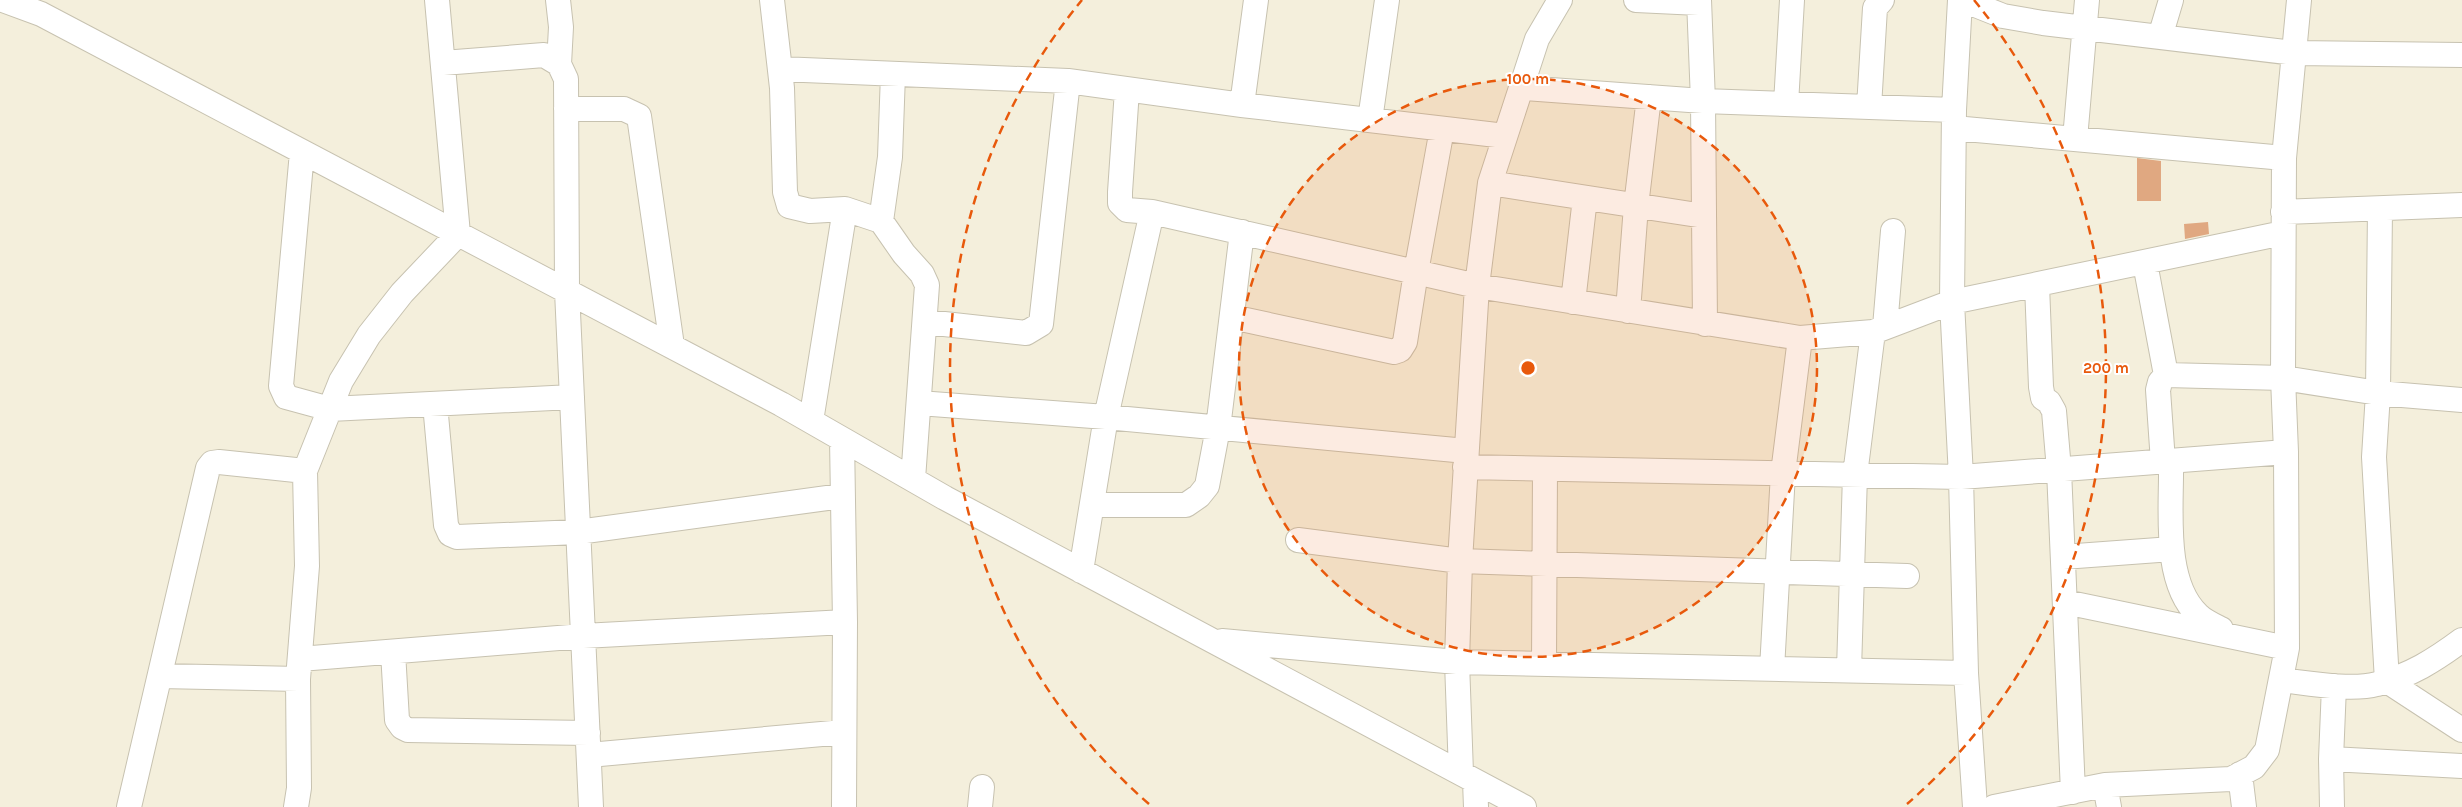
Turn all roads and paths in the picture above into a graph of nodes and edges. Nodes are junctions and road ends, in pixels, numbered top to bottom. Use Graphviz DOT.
graph roads {
  1 [pos="3,0"];
  2 [pos="437,0"];
  3 [pos="558,0"];
  4 [pos="772,0"];
  5 [pos="1256,0"];
  6 [pos="1387,0"];
  7 [pos="1636,0"];
  8 [pos="1792,0"];
  9 [pos="1882,0"];
  10 [pos="1961,0"];
  11 [pos="2088,0"];
  12 [pos="2171,0"];
  13 [pos="2300,0"];
  14 [pos="1553,1"];
  15 [pos="1699,2"];
  16 [pos="2084,28"];
  17 [pos="2160,37"];
  18 [pos="2294,53"];
  19 [pos="2462,55"];
  20 [pos="443,63"];
  21 [pos="559,64"];
  22 [pos="780,68"];
  23 [pos="893,74"];
  24 [pos="1068,82"];
  25 [pos="1523,88"];
  26 [pos="1127,90"];
  27 [pos="1649,97"];
  28 [pos="1703,101"];
  29 [pos="1786,104"];
  30 [pos="1242,105"];
  31 [pos="1869,107"];
  32 [pos="566,109"];
  33 [pos="1954,119"];
  34 [pos="1370,120"];
  35 [pos="1442,129"];
  36 [pos="1505,136"];
  37 [pos="2075,139"];
  38 [pos="302,152"];
  39 [pos="2284,158"];
  40 [pos="1490,183"];
  41 [pos="1585,198"];
  42 [pos="2462,205"];
  43 [pos="1636,206"];
  44 [pos="845,209"];
  45 [pos="2380,209"];
  46 [pos="1152,212"];
  47 [pos="1704,216"];
  48 [pos="881,221"];
  49 [pos="2283,223"];
  50 [pos="1893,231"];
  51 [pos="1242,232"];
  52 [pos="458,234"];
  53 [pos="2145,263"];
  54 [pos="1416,272"];
  55 [pos="2036,285"];
  56 [pos="1477,286"];
  57 [pos="567,291"];
  58 [pos="1573,302"];
  59 [pos="1952,302"];
  60 [pos="1628,311"];
  61 [pos="1232,316"];
  62 [pos="926,322"];
  63 [pos="1705,324"];
  64 [pos="1879,330"];
  65 [pos="1800,338"];
  66 [pos="672,346"];
  67 [pos="2166,375"];
  68 [pos="2283,378"];
  69 [pos="2378,393"];
  70 [pos="572,397"];
  71 [pos="2462,400"];
  72 [pos="919,403"];
  73 [pos="435,404"];
  74 [pos="330,409"];
  75 [pos="1106,417"];
  76 [pos="811,421"];
  77 [pos="1218,428"];
  78 [pos="842,438"];
  79 [pos="2286,452"];
  80 [pos="1466,459"];
  81 [pos="2167,462"];
  82 [pos="1545,469"];
  83 [pos="2059,470"];
  84 [pos="305,471"];
  85 [pos="1783,472"];
  86 [pos="1855,475"];
  87 [pos="1961,477"];
  88 [pos="913,480"];
  89 [pos="842,496"];
  90 [pos="1092,505"];
  91 [pos="578,532"];
  92 [pos="1298,540"];
  93 [pos="2172,549"];
  94 [pos="2063,557"];
  95 [pos="1460,561"];
  96 [pos="1546,564"];
  97 [pos="1081,571"];
  98 [pos="1777,572"];
  99 [pos="1852,574"];
  100 [pos="1907,576"];
  101 [pos="2065,602"];
  102 [pos="845,622"];
  103 [pos="2228,634"];
  104 [pos="583,636"];
  105 [pos="1210,640"];
  106 [pos="2462,640"];
  107 [pos="2287,648"];
  108 [pos="393,652"];
  109 [pos="1457,662"];
  110 [pos="1544,664"];
  111 [pos="299,669"];
  112 [pos="1772,669"];
  113 [pos="1850,670"];
  114 [pos="1966,673"];
  115 [pos="160,676"];
  116 [pos="2281,680"];
  117 [pos="2387,681"];
  118 [pos="2334,686"];
  119 [pos="2462,730"];
  120 [pos="844,732"];
  121 [pos="588,744"];
  122 [pos="2331,759"];
  123 [pos="2462,766"];
  124 [pos="2240,774"];
  125 [pos="1468,777"];
  126 [pos="2073,792"];
  127 [pos="2107,796"];
  128 [pos="129,807"];
  129 [pos="296,807"];
  130 [pos="591,807"];
  131 [pos="844,807"];
  132 [pos="1476,807"];
  133 [pos="1524,807"];
  134 [pos="1975,807"];
  135 [pos="1994,807"];
  136 [pos="2244,807"];
  137 [pos="2332,807"];
  1 -- 38 [label="street"];
  2 -- 20 [label="street"];
  3 -- 21 [label="street"];
  4 -- 22 [label="street"];
  5 -- 30 [label="street"];
  6 -- 34 [label="street"];
  7 -- 15 [label="street"];
  8 -- 29 [label="street"];
  9 -- 31 [label="street"];
  10 -- 16 [label="street"];
  10 -- 33 [label="street"];
  11 -- 16 [label="street"];
  12 -- 17 [label="street"];
  13 -- 18 [label="street"];
  14 -- 25 [label="street"];
  15 -- 28 [label="street"];
  16 -- 17 [label="street"];
  16 -- 37 [label="street"];
  17 -- 18 [label="street"];
  18 -- 19 [label="street"];
  18 -- 39 [label="street"];
  20 -- 21 [label="street"];
  20 -- 52 [label="street"];
  21 -- 32 [label="street"];
  22 -- 23 [label="street"];
  22 -- 44 [label="street"];
  23 -- 24 [label="street"];
  23 -- 48 [label="street"];
  24 -- 26 [label="street"];
  24 -- 62 [label="street"];
  25 -- 27 [label="street"];
  25 -- 36 [label="street"];
  26 -- 30 [label="street"];
  26 -- 46 [label="street"];
  27 -- 28 [label="street"];
  27 -- 43 [label="street"];
  28 -- 29 [label="street"];
  28 -- 47 [label="street"];
  29 -- 31 [label="street"];
  30 -- 34 [label="street"];
  31 -- 33 [label="street"];
  32 -- 57 [label="street"];
  32 -- 66 [label="street"];
  33 -- 37 [label="street"];
  33 -- 59 [label="street"];
  34 -- 35 [label="street"];
  35 -- 36 [label="street"];
  35 -- 54 [label="street"];
  36 -- 40 [label="street"];
  37 -- 39 [label="street"];
  38 -- 52 [label="street"];
  38 -- 74 [label="street"];
  39 -- 49 [label="street"];
  40 -- 41 [label="street"];
  40 -- 56 [label="street"];
  41 -- 43 [label="street"];
  41 -- 58 [label="street"];
  42 -- 45 [label="street"];
  43 -- 47 [label="street"];
  43 -- 60 [label="street"];
  44 -- 48 [label="street"];
  44 -- 76 [label="street"];
  45 -- 49 [label="street"];
  45 -- 69 [label="street"];
  46 -- 51 [label="street"];
  46 -- 75 [label="street"];
  47 -- 63 [label="street"];
  48 -- 62 [label="street"];
  49 -- 53 [label="street"];
  49 -- 68 [label="street"];
  50 -- 64 [label="street"];
  51 -- 54 [label="street"];
  51 -- 61 [label="street"];
  52 -- 57 [label="street"];
  52 -- 74 [label="street"];
  53 -- 55 [label="street"];
  53 -- 67 [label="street"];
  54 -- 56 [label="street"];
  54 -- 61 [label="street"];
  55 -- 59 [label="street"];
  55 -- 83 [label="street"];
  56 -- 58 [label="street"];
  56 -- 80 [label="street"];
  57 -- 66 [label="street"];
  57 -- 70 [label="street"];
  58 -- 60 [label="street"];
  59 -- 64 [label="street"];
  59 -- 87 [label="street"];
  60 -- 63 [label="street"];
  61 -- 77 [label="street"];
  62 -- 72 [label="street"];
  63 -- 65 [label="street"];
  64 -- 65 [label="street"];
  64 -- 86 [label="street"];
  65 -- 85 [label="street"];
  66 -- 76 [label="street"];
  67 -- 68 [label="street"];
  67 -- 81 [label="street"];
  68 -- 69 [label="street"];
  68 -- 79 [label="street"];
  69 -- 71 [label="street"];
  69 -- 117 [label="street"];
  70 -- 73 [label="street"];
  70 -- 91 [label="street"];
  72 -- 75 [label="street"];
  72 -- 88 [label="street"];
  73 -- 74 [label="street"];
  73 -- 91 [label="street"];
  74 -- 84 [label="street"];
  75 -- 77 [label="street"];
  75 -- 90 [label="street"];
  76 -- 78 [label="street"];
  77 -- 80 [label="street"];
  77 -- 90 [label="street"];
  78 -- 88 [label="street"];
  78 -- 89 [label="street"];
  79 -- 81 [label="street"];
  79 -- 107 [label="street"];
  80 -- 82 [label="street"];
  80 -- 95 [label="street"];
  81 -- 83 [label="street"];
  81 -- 93 [label="street"];
  82 -- 85 [label="street"];
  82 -- 96 [label="street"];
  83 -- 87 [label="street"];
  83 -- 94 [label="street"];
  84 -- 111 [label="street"];
  84 -- 115 [label="street"];
  85 -- 86 [label="street"];
  85 -- 98 [label="street"];
  86 -- 87 [label="street"];
  86 -- 99 [label="street"];
  87 -- 114 [label="street"];
  88 -- 97 [label="street"];
  89 -- 91 [label="street"];
  89 -- 102 [label="street"];
  90 -- 97 [label="street"];
  91 -- 104 [label="street"];
  92 -- 95 [label="street"];
  93 -- 94 [label="street"];
  93 -- 103 [label="street"];
  94 -- 101 [label="street"];
  95 -- 96 [label="street"];
  95 -- 109 [label="street"];
  96 -- 98 [label="street"];
  96 -- 110 [label="street"];
  97 -- 105 [label="street"];
  98 -- 99 [label="street"];
  98 -- 112 [label="street"];
  99 -- 100 [label="street"];
  99 -- 113 [label="street"];
  101 -- 103 [label="street"];
  101 -- 126 [label="street"];
  102 -- 104 [label="street"];
  102 -- 120 [label="street"];
  103 -- 107 [label="street"];
  104 -- 108 [label="street"];
  104 -- 121 [label="street"];
  105 -- 109 [label="street"];
  105 -- 125 [label="street"];
  106 -- 117 [label="street"];
  107 -- 116 [label="street"];
  108 -- 111 [label="street"];
  108 -- 121 [label="street"];
  109 -- 110 [label="street"];
  109 -- 125 [label="street"];
  110 -- 112 [label="street"];
  111 -- 115 [label="street"];
  111 -- 129 [label="street"];
  112 -- 113 [label="street"];
  113 -- 114 [label="street"];
  114 -- 134 [label="street"];
  115 -- 128 [label="street"];
  116 -- 118 [label="street"];
  116 -- 124 [label="street"];
  117 -- 118 [label="street"];
  117 -- 119 [label="street"];
  118 -- 122 [label="street"];
  120 -- 121 [label="street"];
  120 -- 131 [label="street"];
  121 -- 130 [label="street"];
  122 -- 123 [label="street"];
  122 -- 137 [label="street"];
  124 -- 127 [label="street"];
  124 -- 136 [label="street"];
  125 -- 132 [label="street"];
  125 -- 133 [label="street"];
  126 -- 127 [label="street"];
  126 -- 135 [label="street"];
}
